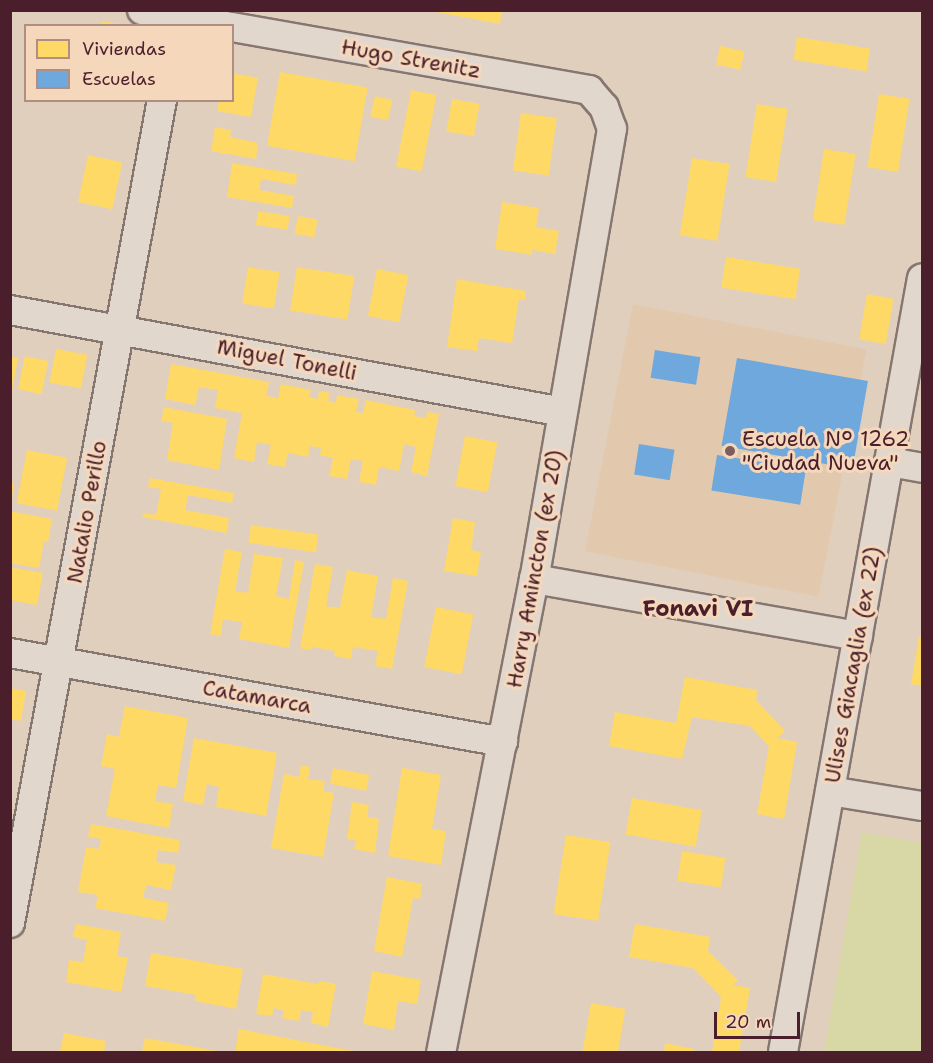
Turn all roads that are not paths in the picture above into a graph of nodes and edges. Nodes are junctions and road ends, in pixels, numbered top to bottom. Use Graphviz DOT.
graph roads {
  1 [pos="142,10"];
  2 [pos="177,18"];
  3 [pos="214,24"];
  4 [pos="234,27"];
  5 [pos="589,90"];
  6 [pos="162,102"];
  7 [pos="922,278"];
  8 [pos="10,309"];
  9 [pos="120,328"];
  10 [pos="563,412"];
  11 [pos="890,462"];
  12 [pos="922,468"];
  13 [pos="534,579"];
  14 [pos="858,636"];
  15 [pos="10,653"];
  16 [pos="59,661"];
  17 [pos="503,742"];
  18 [pos="830,791"];
  19 [pos="922,806"];
  20 [pos="10,923"];
  21 [pos="441,1053"];
  22 [pos="783,1053"];
  1 -- 2 [label="street"];
  2 -- 3 [label="street"];
  4 -- 5 [label="street, Hugo Strenitz"];
  5 -- 10 [label="street, Harry Amincton (ex 20)"];
  6 -- 9 [label="street, Natalio Perillo"];
  7 -- 11 [label="street, Ulises Giacaglia (ex 22)"];
  8 -- 9 [label="street, Miguel Tonelli"];
  9 -- 10 [label="street, Miguel Tonelli"];
  9 -- 16 [label="street, Natalio Perillo"];
  10 -- 13 [label="street, Harry Amincton (ex 20)"];
  11 -- 12 [label="street"];
  11 -- 14 [label="street, Ulises Giacaglia (ex 22)"];
  13 -- 14 [label="street"];
  13 -- 17 [label="street, Harry Amincton (ex 20)"];
  14 -- 18 [label="street, Ulises Giacaglia (ex 22)"];
  15 -- 16 [label="street, Catamarca"];
  16 -- 17 [label="street, Catamarca"];
  16 -- 20 [label="street, Natalio Perillo"];
  17 -- 21 [label="street, Harry Amincton (ex 20)"];
  18 -- 19 [label="street"];
  18 -- 22 [label="street, Ulises Giacaglia (ex 22)"];
}
